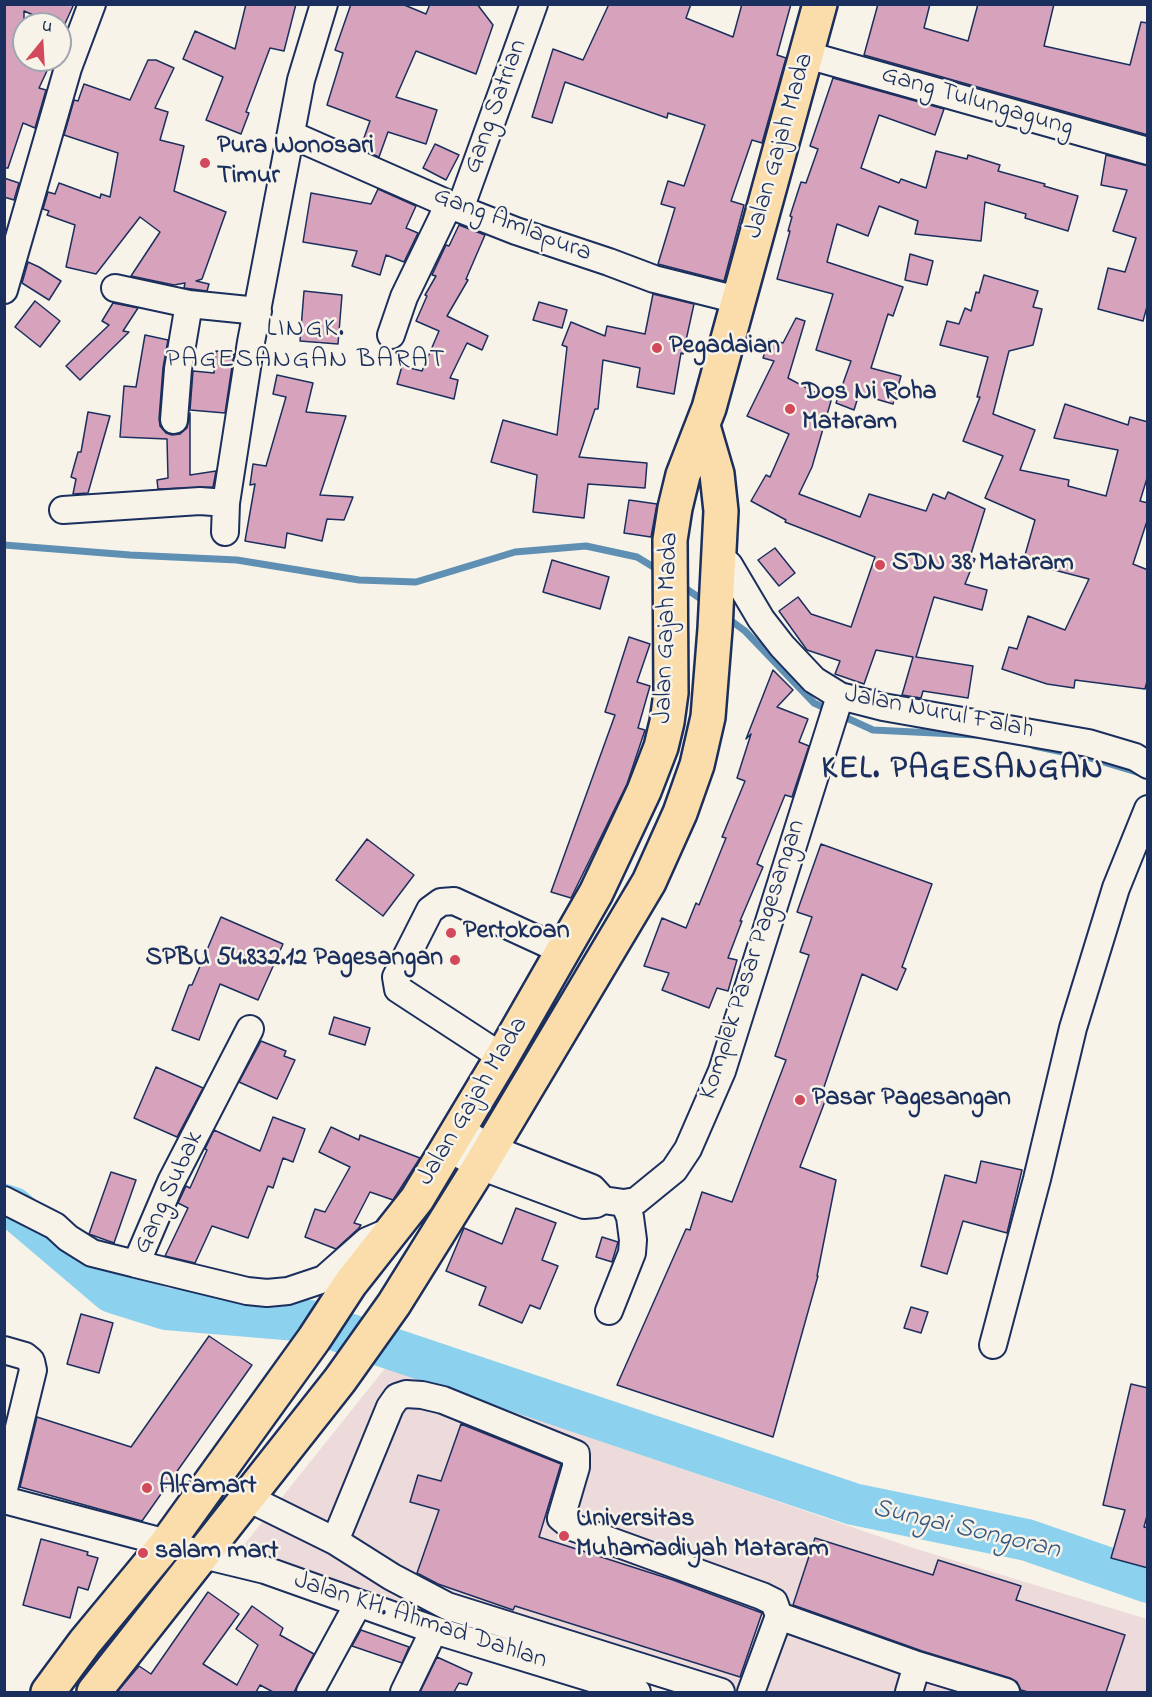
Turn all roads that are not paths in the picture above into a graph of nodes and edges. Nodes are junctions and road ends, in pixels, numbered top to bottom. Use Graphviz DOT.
graph roads {
  1 [pos="92,4"];
  2 [pos="324,4"];
  3 [pos="534,4"];
  4 [pos="820,4"];
  5 [pos="807,55"];
  6 [pos="292,135"];
  7 [pos="1148,151"];
  8 [pos="454,207"];
  9 [pos="115,288"];
  10 [pos="4,290"];
  11 [pos="738,300"];
  12 [pos="189,304"];
  13 [pos="258,311"];
  14 [pos="391,335"];
  15 [pos="174,420"];
  16 [pos="703,426"];
  17 [pos="226,503"];
  18 [pos="63,510"];
  19 [pos="225,532"];
  20 [pos="720,557"];
  21 [pos="836,707"];
  22 [pos="1148,765"];
  23 [pos="1148,809"];
  24 [pos="596,893"];
  25 [pos="628,919"];
  26 [pos="563,951"];
  27 [pos="250,1029"];
  28 [pos="502,1057"];
  29 [pos="453,1138"];
  30 [pos="485,1157"];
  31 [pos="4,1200"];
  32 [pos="614,1201"];
  33 [pos="397,1225"];
  34 [pos="136,1264"];
  35 [pos="609,1311"];
  36 [pos="993,1345"];
  37 [pos="4,1350"];
  38 [pos="4,1489"];
  39 [pos="248,1498"];
  40 [pos="4,1500"];
  41 [pos="335,1541"];
  42 [pos="167,1543"];
  43 [pos="203,1555"];
  44 [pos="358,1604"];
  45 [pos="779,1616"];
  46 [pos="434,1630"];
  47 [pos="917,1665"];
  48 [pos="942,1683"];
  49 [pos="48,1692"];
  50 [pos="94,1692"];
  51 [pos="310,1692"];
  52 [pos="404,1692"];
  53 [pos="637,1692"];
  54 [pos="721,1692"];
  55 [pos="751,1692"];
  56 [pos="909,1692"];
  57 [pos="1006,1692"];
  1 -- 10 [label="street"];
  2 -- 6 [label="street"];
  3 -- 8 [label="street, Gang Satrian"];
  4 -- 5 [label="main road, Jalan Gajah Mada"];
  5 -- 7 [label="street, Gang Tulungagung"];
  5 -- 11 [label="main road, Jalan Gajah Mada"];
  6 -- 8 [label="street, Gang Amlapura"];
  6 -- 13 [label="street"];
  8 -- 11 [label="street, Gang Amlapura"];
  8 -- 14 [label="street, Gang Satrian"];
  9 -- 12 [label="street"];
  11 -- 16 [label="main road, Jalan Gajah Mada"];
  12 -- 13 [label="street"];
  12 -- 15 [label="street"];
  13 -- 17 [label="street"];
  16 -- 20 [label="main road, Jalan Gajah Mada"];
  16 -- 24 [label="main road, Jalan Gajah Mada"];
  17 -- 18 [label="street"];
  17 -- 19 [label="street"];
  20 -- 21 [label="street, Jalan Nurul Falah"];
  20 -- 25 [label="main road, Jalan Gajah Mada"];
  21 -- 22 [label="street, Jalan Nurul Falah"];
  21 -- 32 [label="street, Komplek Pasar Pagesangan"];
  23 -- 36 [label="street"];
  24 -- 25 [label="main road"];
  24 -- 26 [label="main road, Jalan Gajah Mada"];
  25 -- 30 [label="main road, Jalan Gajah Mada"];
  26 -- 28 [label="main road, Jalan Gajah Mada"];
  26 -- 28 [label="street"];
  27 -- 34 [label="street, Gang Subak"];
  28 -- 29 [label="main road, Jalan Gajah Mada"];
  29 -- 30 [label="street"];
  29 -- 33 [label="main road, Jalan Gajah Mada"];
  30 -- 32 [label="street"];
  30 -- 39 [label="main road, Jalan Gajah Mada"];
  31 -- 34 [label="street"];
  32 -- 35 [label="street"];
  33 -- 34 [label="street, Gang Subak"];
  33 -- 42 [label="main road, Jalan Gajah Mada"];
  37 -- 38 [label="street"];
  39 -- 41 [label="street"];
  39 -- 43 [label="main road, Jalan Gajah Mada"];
  40 -- 42 [label="street, Jalan KH. Ahmad Dahlan"];
  41 -- 45 [label="street"];
  41 -- 54 [label="street"];
  42 -- 43 [label="street, Jalan KH. Ahmad Dahlan"];
  42 -- 49 [label="main road, Jalan Gajah Mada"];
  43 -- 44 [label="street, Jalan KH. Ahmad Dahlan"];
  43 -- 50 [label="main road, Jalan Gajah Mada"];
  44 -- 46 [label="street, Jalan KH. Ahmad Dahlan"];
  44 -- 51 [label="street"];
  45 -- 47 [label="street"];
  45 -- 55 [label="street"];
  46 -- 52 [label="street"];
  46 -- 53 [label="street, Jalan KH. Ahmad Dahlan"];
  47 -- 48 [label="street"];
  47 -- 56 [label="street"];
  48 -- 57 [label="street"];
}
